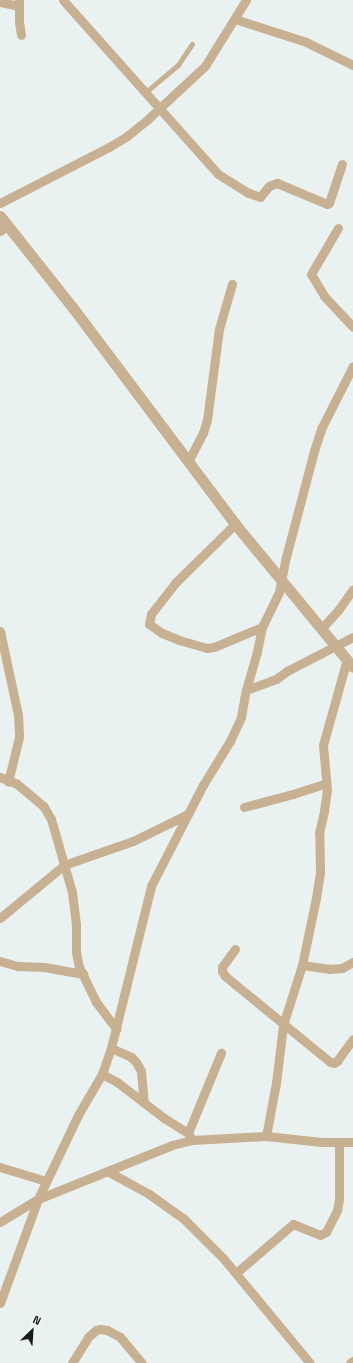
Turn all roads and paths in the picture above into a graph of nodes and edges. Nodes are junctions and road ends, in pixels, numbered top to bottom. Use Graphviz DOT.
graph roads {
  1 [pos="63,0"];
  2 [pos="246,0"];
  3 [pos="0,2"];
  4 [pos="19,3"];
  5 [pos="236,19"];
  6 [pos="21,35"];
  7 [pos="192,44"];
  8 [pos="353,65"];
  9 [pos="146,92"];
  10 [pos="160,107"];
  11 [pos="342,164"];
  12 [pos="0,203"];
  13 [pos="0,216"];
  14 [pos="4,228"];
  15 [pos="338,228"];
  16 [pos="232,284"];
  17 [pos="353,327"];
  18 [pos="353,366"];
  19 [pos="188,462"];
  20 [pos="235,524"];
  21 [pos="281,581"];
  22 [pos="353,589"];
  23 [pos="262,627"];
  24 [pos="322,628"];
  25 [pos="0,631"];
  26 [pos="353,637"];
  27 [pos="336,645"];
  28 [pos="350,663"];
  29 [pos="246,690"];
  30 [pos="4,779"];
  31 [pos="326,783"];
  32 [pos="244,807"];
  33 [pos="188,814"];
  34 [pos="64,865"];
  35 [pos="0,918"];
  36 [pos="235,949"];
  37 [pos="0,961"];
  38 [pos="353,962"];
  39 [pos="302,965"];
  40 [pos="82,974"];
  41 [pos="284,1025"];
  42 [pos="116,1029"];
  43 [pos="353,1039"];
  44 [pos="111,1048"];
  45 [pos="221,1053"];
  46 [pos="102,1074"];
  47 [pos="144,1103"];
  48 [pos="190,1136"];
  49 [pos="266,1136"];
  50 [pos="339,1142"];
  51 [pos="353,1142"];
  52 [pos="0,1167"];
  53 [pos="109,1172"];
  54 [pos="46,1181"];
  55 [pos="38,1199"];
  56 [pos="0,1222"];
  57 [pos="236,1273"];
  58 [pos="0,1303"];
  59 [pos="353,1361"];
  60 [pos="72,1363"];
  61 [pos="142,1363"];
  62 [pos="310,1363"];
  63 [pos="350,1363"];
  1 -- 9 [label="street"];
  2 -- 5 [label="street"];
  3 -- 4 [label="street"];
  4 -- 6 [label="street"];
  5 -- 8 [label="street"];
  5 -- 10 [label="street"];
  7 -- 9 [label="lane"];
  9 -- 10 [label="street"];
  10 -- 11 [label="street"];
  10 -- 12 [label="street"];
  13 -- 14 [label="street"];
  14 -- 19 [label="street"];
  15 -- 17 [label="street"];
  16 -- 19 [label="street"];
  18 -- 21 [label="street"];
  19 -- 20 [label="street"];
  20 -- 21 [label="street"];
  20 -- 23 [label="street"];
  21 -- 23 [label="street"];
  21 -- 24 [label="street"];
  22 -- 24 [label="street"];
  23 -- 29 [label="street"];
  24 -- 27 [label="street"];
  25 -- 30 [label="street"];
  26 -- 27 [label="street"];
  27 -- 28 [label="street"];
  27 -- 29 [label="street"];
  28 -- 31 [label="street"];
  29 -- 33 [label="street"];
  30 -- 34 [label="street"];
  31 -- 32 [label="street"];
  31 -- 39 [label="street"];
  33 -- 34 [label="street"];
  33 -- 42 [label="street"];
  34 -- 35 [label="street"];
  34 -- 40 [label="street"];
  36 -- 41 [label="street"];
  37 -- 40 [label="street"];
  38 -- 39 [label="street"];
  39 -- 41 [label="street"];
  40 -- 42 [label="street"];
  41 -- 43 [label="street"];
  41 -- 49 [label="street"];
  42 -- 44 [label="street"];
  44 -- 46 [label="street"];
  44 -- 47 [label="street"];
  45 -- 48 [label="street"];
  46 -- 47 [label="street"];
  46 -- 54 [label="street"];
  47 -- 48 [label="street"];
  48 -- 49 [label="street"];
  48 -- 53 [label="street"];
  49 -- 50 [label="street"];
  50 -- 51 [label="street"];
  50 -- 57 [label="street"];
  52 -- 54 [label="street"];
  53 -- 55 [label="street"];
  53 -- 57 [label="street"];
  54 -- 55 [label="street"];
  55 -- 56 [label="street"];
  55 -- 58 [label="street"];
  57 -- 62 [label="street"];
  59 -- 63 [label="street"];
  60 -- 61 [label="street"];
}
